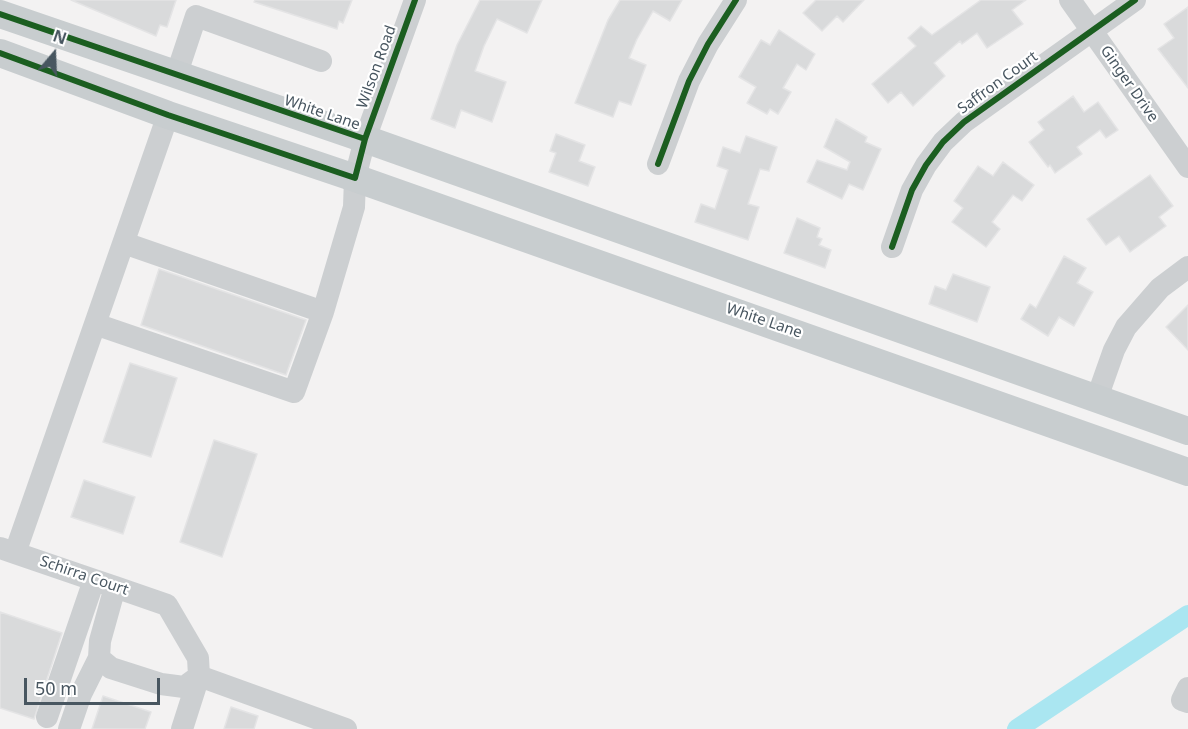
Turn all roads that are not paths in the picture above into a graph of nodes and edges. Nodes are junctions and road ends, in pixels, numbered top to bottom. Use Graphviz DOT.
graph roads {
  1 [pos="415,0"];
  2 [pos="736,0"];
  3 [pos="1070,0"];
  4 [pos="1135,0"];
  5 [pos="0,14"];
  6 [pos="1092,31"];
  7 [pos="0,53"];
  8 [pos="321,61"];
  9 [pos="176,76"];
  10 [pos="168,115"];
  11 [pos="365,140"];
  12 [pos="658,164"];
  13 [pos="1188,167"];
  14 [pos="355,178"];
  15 [pos="124,243"];
  16 [pos="892,247"];
  17 [pos="1188,267"];
  18 [pos="324,312"];
  19 [pos="95,324"];
  20 [pos="931,380"];
  21 [pos="1097,398"];
  22 [pos="1188,430"];
  23 [pos="1188,472"];
  24 [pos="8,550"];
  25 [pos="105,584"];
  26 [pos="99,658"];
  27 [pos="199,676"];
  28 [pos="1188,688"];
  29 [pos="1188,702"];
  30 [pos="47,717"];
  31 [pos="69,729"];
  32 [pos="182,729"];
  33 [pos="346,729"];
  1 -- 11 [label="street, Wilson Road"];
  2 -- 12 [label="street"];
  3 -- 6 [label="street, Ginger Drive"];
  4 -- 6 [label="street, Saffron Court"];
  5 -- 9 [label="main road, White Lane"];
  6 -- 13 [label="street, Ginger Drive"];
  6 -- 16 [label="street, Saffron Court"];
  7 -- 10 [label="main road, White Lane"];
  8 -- 9 [label="street"];
  9 -- 11 [label="main road, White Lane"];
  10 -- 14 [label="main road, White Lane"];
  10 -- 15 [label="street"];
  11 -- 14 [label="street, Wilson Road"];
  11 -- 21 [label="main road, White Lane"];
  14 -- 18 [label="street, Wilson Road"];
  14 -- 20 [label="main road, White Lane"];
  15 -- 18 [label="street"];
  15 -- 19 [label="street"];
  17 -- 21 [label="street"];
  18 -- 19 [label="street, Wilson Road"];
  19 -- 24 [label="street"];
  20 -- 21 [label="main road"];
  20 -- 23 [label="main road, White Lane"];
  21 -- 22 [label="main road, White Lane"];
  24 -- 25 [label="street, Schirra Court"];
  25 -- 26 [label="street"];
  25 -- 27 [label="street, Schirra Court"];
  25 -- 30 [label="street"];
  26 -- 27 [label="street"];
  26 -- 31 [label="street"];
  27 -- 32 [label="street"];
  27 -- 33 [label="street"];
  28 -- 29 [label="street"];
}
